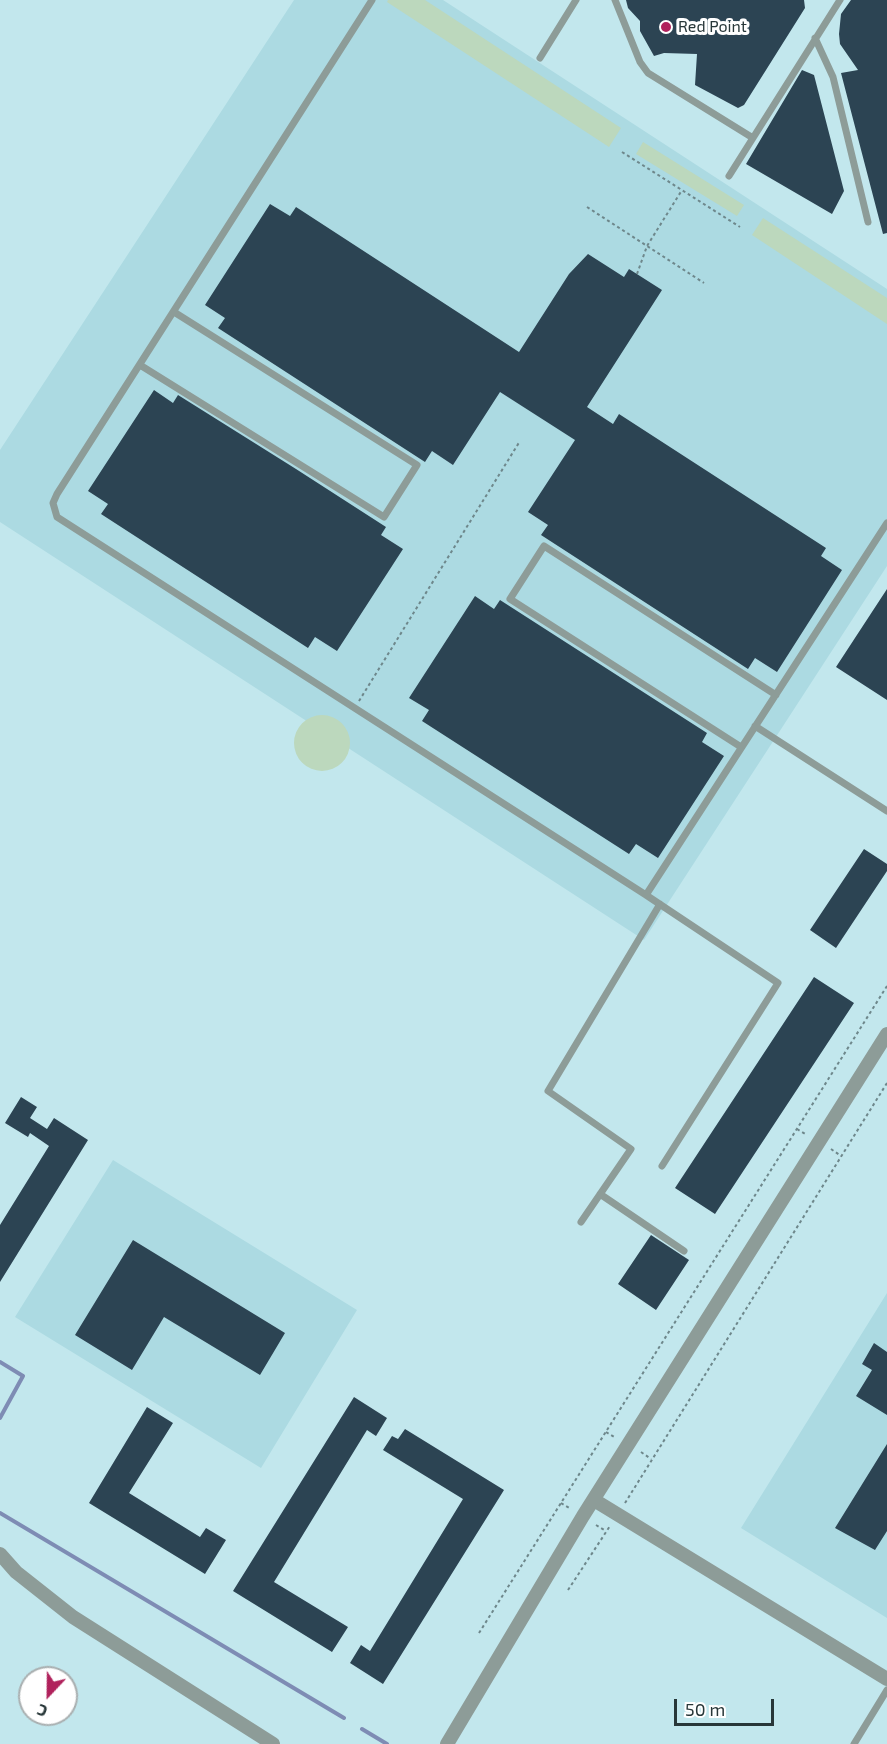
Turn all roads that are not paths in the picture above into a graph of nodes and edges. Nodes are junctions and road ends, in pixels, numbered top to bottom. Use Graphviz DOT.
graph roads {
  1 [pos="372,0"];
  2 [pos="576,0"];
  3 [pos="615,0"];
  4 [pos="840,0"];
  5 [pos="815,38"];
  6 [pos="540,58"];
  7 [pos="753,138"];
  8 [pos="729,176"];
  9 [pos="868,222"];
  10 [pos="174,312"];
  11 [pos="140,364"];
  12 [pos="887,523"];
  13 [pos="776,695"];
  14 [pos="755,726"];
  15 [pos="741,747"];
  16 [pos="887,811"];
  17 [pos="646,895"];
  18 [pos="660,904"];
  19 [pos="887,1034"];
  20 [pos="662,1166"];
  21 [pos="600,1194"];
  22 [pos="581,1222"];
  23 [pos="684,1251"];
  24 [pos="594,1500"];
  25 [pos="0,1554"];
  26 [pos="887,1678"];
  27 [pos="887,1690"];
  28 [pos="273,1744"];
  29 [pos="447,1744"];
  30 [pos="854,1744"];
  1 -- 10 [label="lane"];
  2 -- 6 [label="lane"];
  3 -- 7 [label="lane"];
  4 -- 5 [label="lane"];
  5 -- 7 [label="lane"];
  5 -- 9 [label="lane"];
  7 -- 8 [label="lane"];
  10 -- 11 [label="lane"];
  10 -- 11 [label="lane"];
  11 -- 17 [label="lane"];
  12 -- 13 [label="lane"];
  13 -- 14 [label="lane"];
  13 -- 15 [label="lane"];
  14 -- 15 [label="lane"];
  14 -- 16 [label="lane"];
  15 -- 17 [label="lane"];
  17 -- 18 [label="lane"];
  18 -- 20 [label="lane"];
  18 -- 21 [label="lane"];
  19 -- 24 [label="street"];
  21 -- 22 [label="lane"];
  21 -- 23 [label="lane"];
  24 -- 26 [label="street"];
  24 -- 29 [label="street"];
  25 -- 28 [label="street"];
  27 -- 30 [label="lane"];
}
